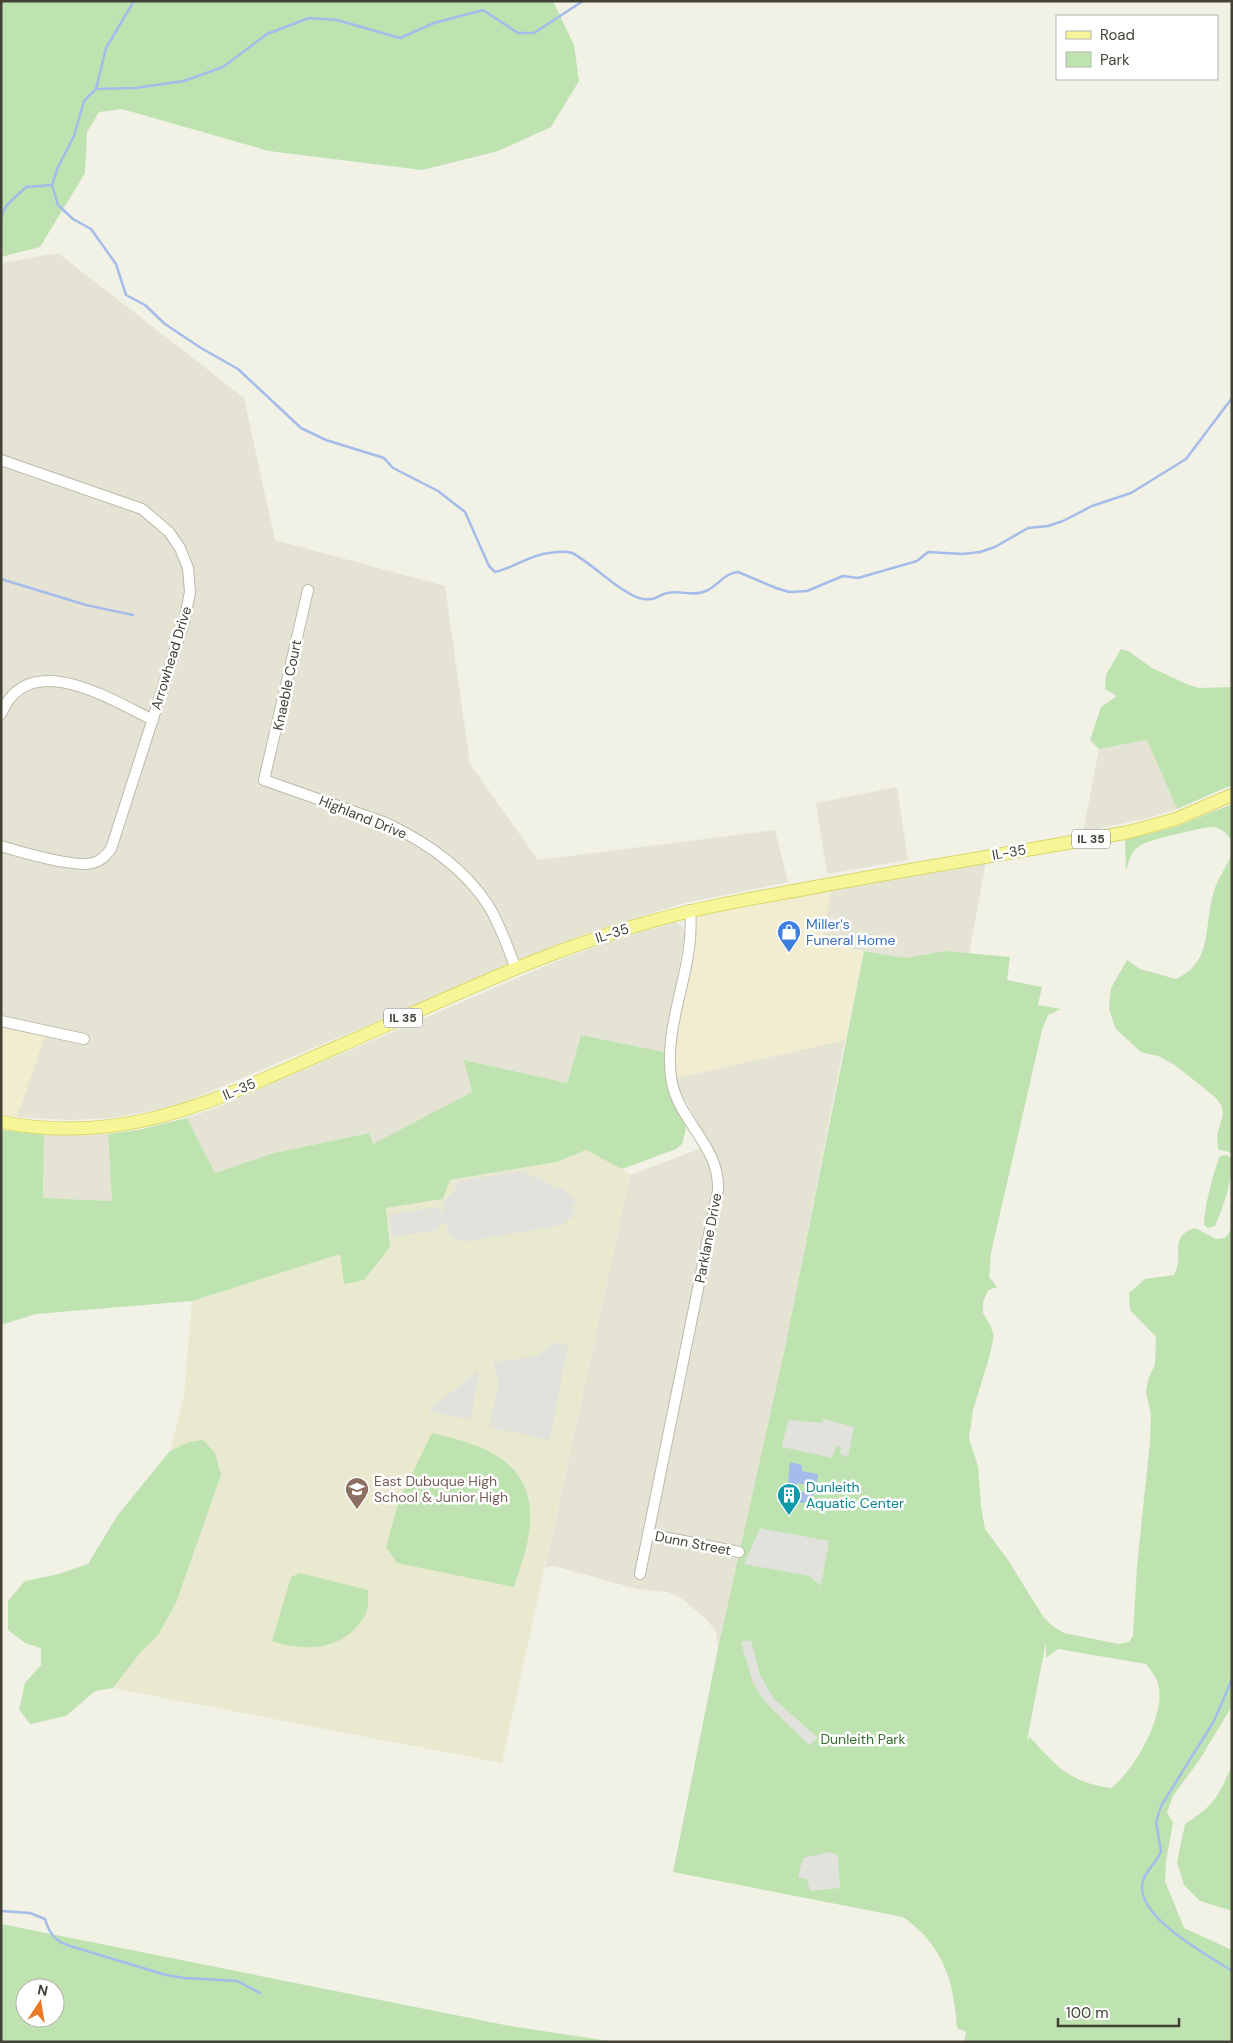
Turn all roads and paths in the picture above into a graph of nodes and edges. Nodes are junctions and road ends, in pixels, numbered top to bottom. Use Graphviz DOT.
graph roads {
  1 [pos="1,460"];
  2 [pos="308,590"];
  3 [pos="1,714"];
  4 [pos="152,720"];
  5 [pos="264,780"];
  6 [pos="1232,794"];
  7 [pos="1,846"];
  8 [pos="690,910"];
  9 [pos="516,969"];
  10 [pos="1,1021"];
  11 [pos="84,1039"];
  12 [pos="7,1123"];
  13 [pos="648,1534"];
  14 [pos="739,1552"];
  15 [pos="640,1574"];
  1 -- 4 [label="street, Arrowhead Drive"];
  2 -- 5 [label="street, Knaeble Court"];
  3 -- 4 [label="street"];
  4 -- 7 [label="street, Arrowhead Drive"];
  5 -- 9 [label="street, Highland Drive"];
  6 -- 8 [label="main road, IL-35 / IL 35"];
  8 -- 9 [label="main road, IL-35 / IL 35"];
  8 -- 13 [label="street, Parklane Drive"];
  9 -- 12 [label="main road, IL-35 / IL 35"];
  10 -- 11 [label="street"];
  13 -- 14 [label="street, Dunn Street"];
  13 -- 15 [label="street, Parklane Drive"];
}
